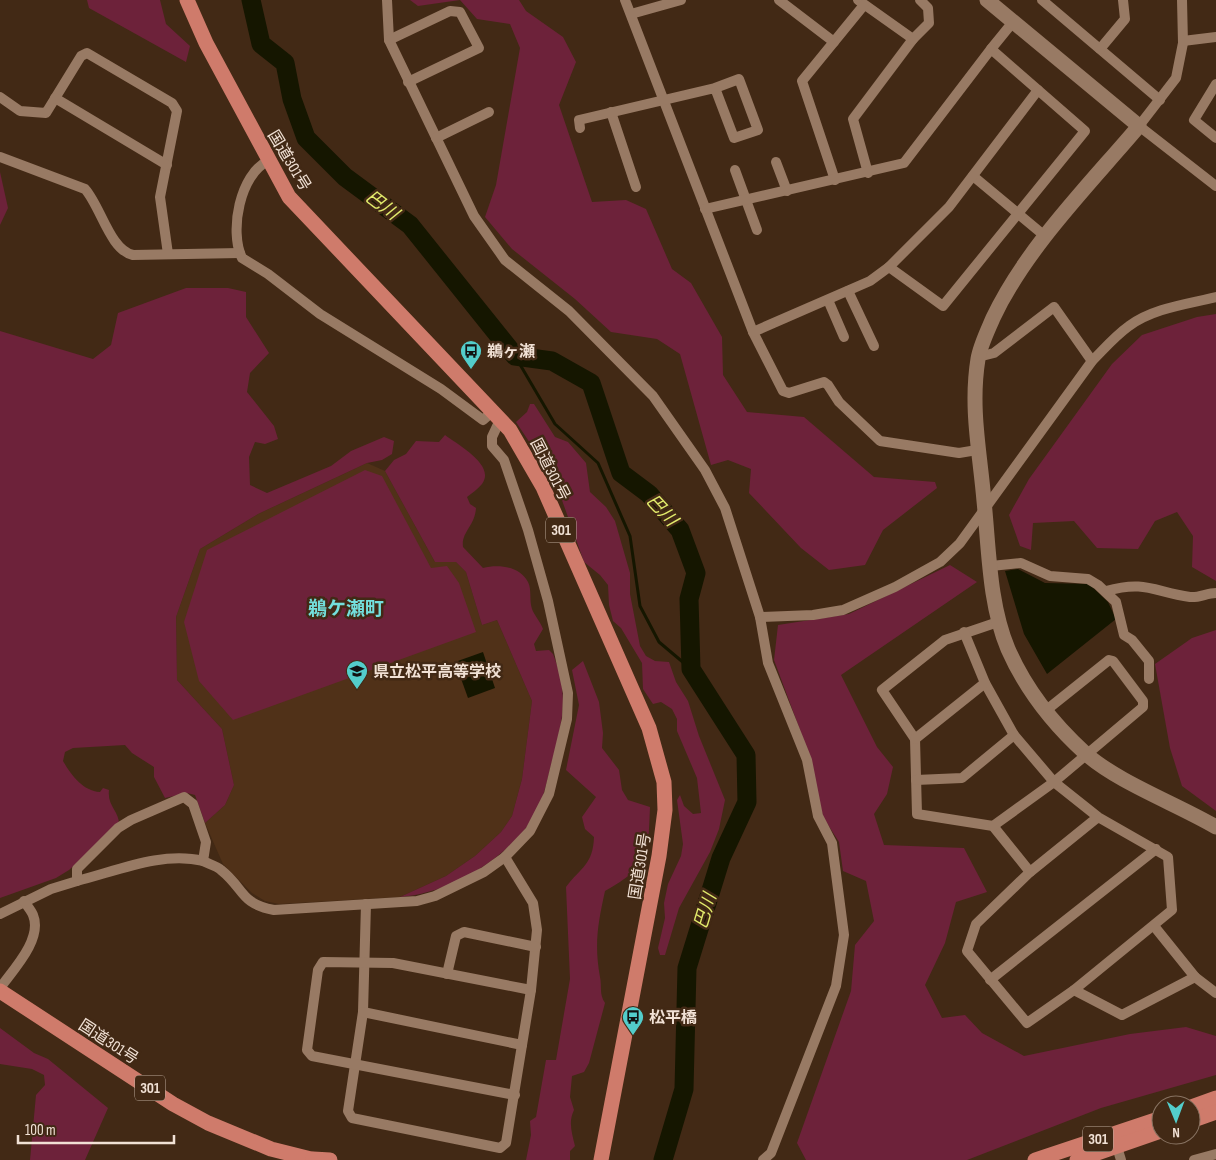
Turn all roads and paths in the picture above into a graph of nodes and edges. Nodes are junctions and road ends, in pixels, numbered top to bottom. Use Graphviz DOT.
graph roads {
  1 [pos="187,0"];
  2 [pos="387,0"];
  3 [pos="625,0"];
  4 [pos="681,0"];
  5 [pos="779,0"];
  6 [pos="920,0"];
  7 [pos="987,0"];
  8 [pos="1042,0"];
  9 [pos="1124,0"];
  10 [pos="1182,0"];
  11 [pos="861,2"];
  12 [pos="631,14"];
  13 [pos="1013,22"];
  14 [pos="1216,37"];
  15 [pos="389,40"];
  16 [pos="912,40"];
  17 [pos="1183,41"];
  18 [pos="834,42"];
  19 [pos="992,49"];
  20 [pos="1100,49"];
  21 [pos="408,82"];
  22 [pos="1216,84"];
  23 [pos="715,88"];
  24 [pos="1038,90"];
  25 [pos="0,97"];
  26 [pos="55,98"];
  27 [pos="663,99"];
  28 [pos="1160,100"];
  29 [pos="489,112"];
  30 [pos="611,112"];
  31 [pos="1139,126"];
  32 [pos="580,128"];
  33 [pos="436,138"];
  34 [pos="1216,138"];
  35 [pos="0,158"];
  36 [pos="268,161"];
  37 [pos="776,162"];
  38 [pos="167,165"];
  39 [pos="735,170"];
  40 [pos="868,173"];
  41 [pos="974,176"];
  42 [pos="835,180"];
  43 [pos="1216,186"];
  44 [pos="636,187"];
  45 [pos="786,191"];
  46 [pos="746,200"];
  47 [pos="705,209"];
  48 [pos="1018,212"];
  49 [pos="757,230"];
  50 [pos="1046,237"];
  51 [pos="240,253"];
  52 [pos="168,254"];
  53 [pos="888,267"];
  54 [pos="848,291"];
  55 [pos="1216,297"];
  56 [pos="828,300"];
  57 [pos="753,332"];
  58 [pos="844,337"];
  59 [pos="874,346"];
  60 [pos="978,357"];
  61 [pos="1092,361"];
  62 [pos="496,416"];
  63 [pos="976,450"];
  64 [pos="990,562"];
  65 [pos="1106,591"];
  66 [pos="1216,593"];
  67 [pos="760,617"];
  68 [pos="998,622"];
  69 [pos="964,632"];
  70 [pos="1149,679"];
  71 [pos="985,683"];
  72 [pos="1044,712"];
  73 [pos="1014,736"];
  74 [pos="915,739"];
  75 [pos="1087,755"];
  76 [pos="916,780"];
  77 [pos="1054,782"];
  78 [pos="1098,817"];
  79 [pos="993,826"];
  80 [pos="1216,827"];
  81 [pos="1156,849"];
  82 [pos="506,857"];
  83 [pos="203,861"];
  84 [pos="1030,872"];
  85 [pos="77,881"];
  86 [pos="24,901"];
  87 [pos="366,904"];
  88 [pos="0,914"];
  89 [pos="1154,926"];
  90 [pos="536,947"];
  91 [pos="366,962"];
  92 [pos="447,974"];
  93 [pos="1194,977"];
  94 [pos="990,980"];
  95 [pos="0,989"];
  96 [pos="531,990"];
  97 [pos="1074,990"];
  98 [pos="1216,993"];
  99 [pos="363,1012"];
  100 [pos="522,1045"];
  101 [pos="353,1065"];
  102 [pos="515,1095"];
  103 [pos="1216,1098"];
  104 [pos="1201,1103"];
  105 [pos="1216,1112"];
  106 [pos="1201,1117"];
  107 [pos="1151,1121"];
  108 [pos="1151,1137"];
  109 [pos="1119,1153"];
  110 [pos="1216,1154"];
  111 [pos="314,1160"];
  112 [pos="330,1160"];
  113 [pos="601,1160"];
  114 [pos="763,1160"];
  115 [pos="1035,1160"];
  116 [pos="1077,1160"];
  117 [pos="1194,1160"];
  1 -- 36 [label="highway, 国道301号 / 301"];
  2 -- 15 [label="street"];
  3 -- 12 [label="street"];
  4 -- 12 [label="street"];
  5 -- 18 [label="street"];
  6 -- 16 [label="street"];
  7 -- 13 [label="street"];
  8 -- 20 [label="street"];
  9 -- 20 [label="street"];
  10 -- 17 [label="street"];
  11 -- 16 [label="street"];
  11 -- 18 [label="street"];
  12 -- 27 [label="street"];
  13 -- 19 [label="street"];
  13 -- 31 [label="street"];
  14 -- 17 [label="street"];
  15 -- 21 [label="street"];
  15 -- 21 [label="street"];
  16 -- 40 [label="street"];
  17 -- 28 [label="street"];
  18 -- 42 [label="street"];
  19 -- 24 [label="street"];
  19 -- 40 [label="street"];
  20 -- 28 [label="street"];
  21 -- 33 [label="street"];
  22 -- 34 [label="street"];
  23 -- 23 [label="street"];
  23 -- 27 [label="street"];
  24 -- 41 [label="street"];
  24 -- 48 [label="street"];
  25 -- 26 [label="street"];
  26 -- 38 [label="street"];
  26 -- 38 [label="street"];
  27 -- 30 [label="street"];
  27 -- 47 [label="street"];
  28 -- 31 [label="street"];
  29 -- 33 [label="street"];
  30 -- 32 [label="street"];
  30 -- 44 [label="street"];
  31 -- 43 [label="street"];
  31 -- 50 [label="street"];
  33 -- 67 [label="street"];
  35 -- 52 [label="street"];
  36 -- 51 [label="street"];
  36 -- 62 [label="highway, 国道301号 / 301"];
  37 -- 45 [label="street"];
  38 -- 52 [label="street"];
  39 -- 46 [label="street"];
  40 -- 42 [label="street"];
  41 -- 48 [label="street"];
  41 -- 53 [label="street"];
  42 -- 45 [label="street"];
  45 -- 46 [label="street"];
  46 -- 47 [label="street"];
  46 -- 49 [label="street"];
  47 -- 57 [label="street"];
  48 -- 50 [label="street"];
  48 -- 53 [label="street"];
  50 -- 60 [label="street"];
  51 -- 52 [label="street"];
  51 -- 62 [label="street"];
  53 -- 54 [label="street"];
  54 -- 56 [label="street"];
  54 -- 59 [label="street"];
  55 -- 61 [label="street"];
  56 -- 57 [label="street"];
  56 -- 58 [label="street"];
  57 -- 63 [label="street"];
  60 -- 61 [label="street"];
  60 -- 63 [label="street"];
  61 -- 67 [label="street"];
  62 -- 82 [label="street"];
  62 -- 113 [label="highway, 国道301号 / 301"];
  63 -- 64 [label="street"];
  64 -- 65 [label="street"];
  64 -- 68 [label="street"];
  65 -- 66 [label="street"];
  65 -- 70 [label="street"];
  67 -- 114 [label="street"];
  68 -- 69 [label="street"];
  68 -- 72 [label="street"];
  69 -- 71 [label="street"];
  69 -- 74 [label="street"];
  71 -- 73 [label="street"];
  71 -- 74 [label="street"];
  72 -- 75 [label="street"];
  72 -- 75 [label="street"];
  73 -- 76 [label="street"];
  73 -- 77 [label="street"];
  74 -- 76 [label="street"];
  75 -- 77 [label="street"];
  75 -- 80 [label="street"];
  76 -- 79 [label="street"];
  77 -- 78 [label="street"];
  77 -- 79 [label="street"];
  78 -- 81 [label="street"];
  78 -- 84 [label="street"];
  79 -- 84 [label="street"];
  81 -- 89 [label="street"];
  81 -- 94 [label="street"];
  82 -- 87 [label="street"];
  82 -- 90 [label="street"];
  83 -- 85 [label="street"];
  83 -- 85 [label="street"];
  83 -- 87 [label="street"];
  84 -- 94 [label="street"];
  85 -- 86 [label="street"];
  86 -- 88 [label="street"];
  86 -- 95 [label="street"];
  87 -- 91 [label="street"];
  89 -- 93 [label="street"];
  89 -- 97 [label="street"];
  90 -- 92 [label="street"];
  90 -- 96 [label="street"];
  91 -- 92 [label="street"];
  91 -- 99 [label="street"];
  91 -- 101 [label="street"];
  92 -- 96 [label="street"];
  93 -- 97 [label="street"];
  93 -- 98 [label="street"];
  94 -- 97 [label="street"];
  95 -- 111 [label="highway, 国道301号 / 301"];
  96 -- 100 [label="street"];
  99 -- 100 [label="street"];
  99 -- 101 [label="street"];
  100 -- 102 [label="street"];
  101 -- 102 [label="street"];
  101 -- 102 [label="street"];
  103 -- 104 [label="highway"];
  105 -- 106 [label="highway"];
  107 -- 115 [label="highway, 301"];
  108 -- 109 [label="highway, 301"];
  109 -- 116 [label="highway, 301"];
  110 -- 117 [label="street"];
  111 -- 112 [label="highway, 国道301号 / 301"];
}
